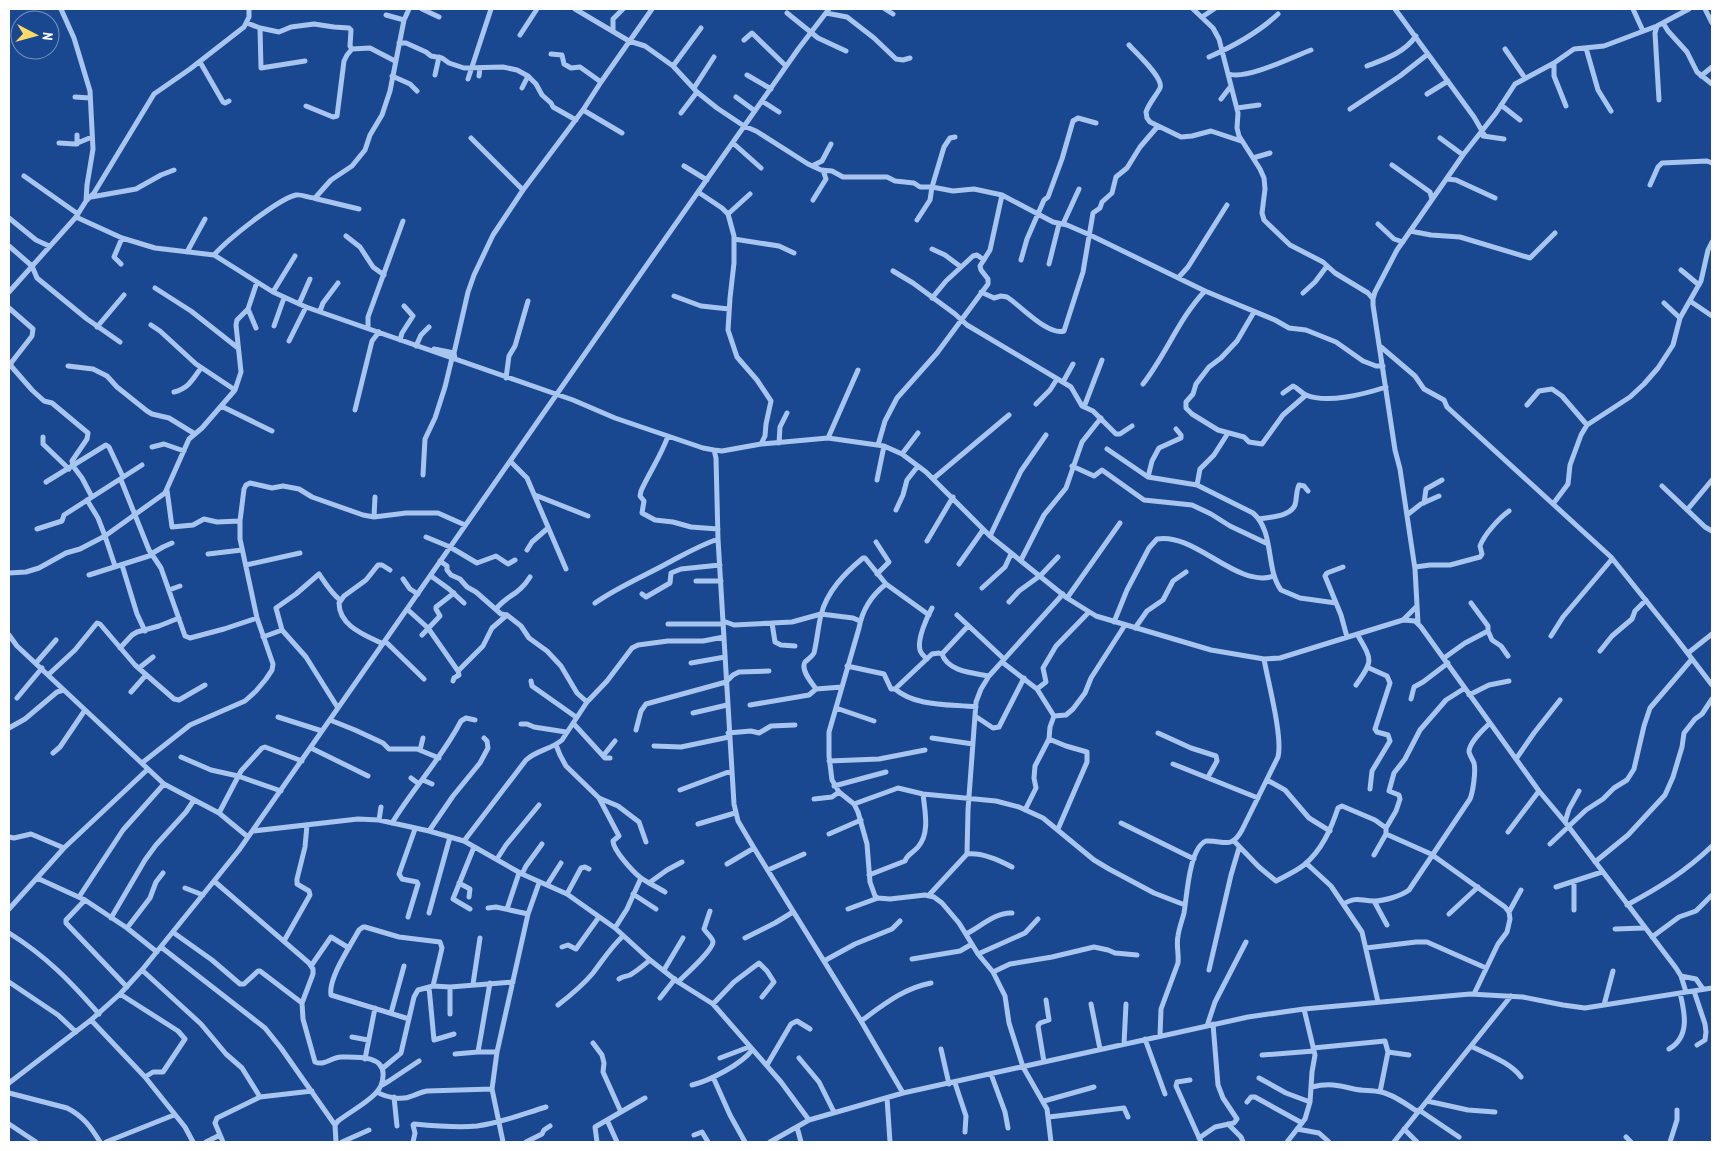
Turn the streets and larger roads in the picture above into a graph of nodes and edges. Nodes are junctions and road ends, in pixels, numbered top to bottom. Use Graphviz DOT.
graph roads {
  1 [pos="61,9"];
  2 [pos="249,9"];
  3 [pos="408,9"];
  4 [pos="422,9"];
  5 [pos="491,9"];
  6 [pos="537,9"];
  7 [pos="575,9"];
  8 [pos="587,9"];
  9 [pos="623,9"];
  10 [pos="652,9"];
  11 [pos="885,9"];
  12 [pos="1193,9"];
  13 [pos="1214,9"];
  14 [pos="1395,9"];
  15 [pos="1633,9"];
  16 [pos="1689,9"];
  17 [pos="1706,9"];
  18 [pos="827,11"];
  19 [pos="787,13"];
  20 [pos="583,14"];
  21 [pos="893,14"];
  22 [pos="1278,14"];
  23 [pos="386,15"];
  24 [pos="439,17"];
  25 [pos="1202,17"];
  26 [pos="404,20"];
  27 [pos="247,23"];
  28 [pos="1663,23"];
  29 [pos="1712,23"];
  30 [pos="260,28"];
  31 [pos="701,28"];
  32 [pos="1655,29"];
  33 [pos="612,31"];
  34 [pos="1643,31"];
  35 [pos="810,32"];
  36 [pos="520,34"];
  37 [pos="1417,39"];
  38 [pos="744,40"];
  39 [pos="629,41"];
  40 [pos="399,43"];
  41 [pos="1129,45"];
  42 [pos="1586,48"];
  43 [pos="352,49"];
  44 [pos="1505,49"];
  45 [pos="1311,50"];
  46 [pos="846,51"];
  47 [pos="1223,51"];
  48 [pos="551,54"];
  49 [pos="1430,56"];
  50 [pos="439,57"];
  51 [pos="714,57"];
  52 [pos="1209,57"];
  53 [pos="910,58"];
  54 [pos="305,61"];
  55 [pos="395,61"];
  56 [pos="200,62"];
  57 [pos="1554,63"];
  58 [pos="673,66"];
  59 [pos="786,66"];
  60 [pos="1367,66"];
  61 [pos="472,67"];
  62 [pos="1712,67"];
  63 [pos="480,68"];
  64 [pos="1544,68"];
  65 [pos="1229,74"];
  66 [pos="435,75"];
  67 [pos="747,75"];
  68 [pos="392,76"];
  69 [pos="479,76"];
  70 [pos="528,76"];
  71 [pos="1236,76"];
  72 [pos="1554,76"];
  73 [pos="1701,76"];
  74 [pos="1525,78"];
  75 [pos="468,79"];
  76 [pos="1448,81"];
  77 [pos="601,82"];
  78 [pos="1231,83"];
  79 [pos="1712,84"];
  80 [pos="522,88"];
  81 [pos="771,88"];
  82 [pos="696,90"];
  83 [pos="418,91"];
  84 [pos="1427,94"];
  85 [pos="76,97"];
  86 [pos="736,97"];
  87 [pos="90,98"];
  88 [pos="1221,99"];
  89 [pos="1660,100"];
  90 [pos="229,101"];
  91 [pos="762,101"];
  92 [pos="1259,105"];
  93 [pos="1501,105"];
  94 [pos="306,106"];
  95 [pos="1566,106"];
  96 [pos="1237,108"];
  97 [pos="1350,109"];
  98 [pos="583,110"];
  99 [pos="755,111"];
  100 [pos="1610,111"];
  101 [pos="779,112"];
  102 [pos="681,113"];
  103 [pos="576,120"];
  104 [pos="1520,120"];
  105 [pos="1096,123"];
  106 [pos="744,126"];
  107 [pos="1158,126"];
  108 [pos="1481,130"];
  109 [pos="622,133"];
  110 [pos="77,135"];
  111 [pos="1477,136"];
  112 [pos="1485,136"];
  113 [pos="92,137"];
  114 [pos="955,137"];
  115 [pos="470,138"];
  116 [pos="1239,138"];
  117 [pos="1440,138"];
  118 [pos="1504,139"];
  119 [pos="59,143"];
  120 [pos="733,143"];
  121 [pos="77,144"];
  122 [pos="831,144"];
  123 [pos="1270,153"];
  124 [pos="1463,155"];
  125 [pos="1253,158"];
  126 [pos="1712,163"];
  127 [pos="1392,165"];
  128 [pos="684,166"];
  129 [pos="812,166"];
  130 [pos="761,168"];
  131 [pos="174,170"];
  132 [pos="823,170"];
  133 [pos="1453,172"];
  134 [pos="24,176"];
  135 [pos="707,180"];
  136 [pos="1447,180"];
  137 [pos="1456,180"];
  138 [pos="1650,185"];
  139 [pos="932,187"];
  140 [pos="1079,189"];
  141 [pos="524,190"];
  142 [pos="698,192"];
  143 [pos="1430,192"];
  144 [pos="1437,193"];
  145 [pos="750,194"];
  146 [pos="91,197"];
  147 [pos="1003,197"];
  148 [pos="313,198"];
  149 [pos="1495,198"];
  150 [pos="1432,199"];
  151 [pos="813,200"];
  152 [pos="86,201"];
  153 [pos="1227,205"];
  154 [pos="359,209"];
  155 [pos="728,214"];
  156 [pos="1038,214"];
  157 [pos="77,215"];
  158 [pos="9,218"];
  159 [pos="205,219"];
  160 [pos="917,220"];
  161 [pos="403,221"];
  162 [pos="1061,224"];
  163 [pos="1378,224"];
  164 [pos="1412,229"];
  165 [pos="1555,233"];
  166 [pos="1090,235"];
  167 [pos="346,236"];
  168 [pos="122,238"];
  169 [pos="734,239"];
  170 [pos="1394,239"];
  171 [pos="1403,242"];
  172 [pos="1712,242"];
  173 [pos="9,246"];
  174 [pos="49,246"];
  175 [pos="932,249"];
  176 [pos="1398,250"];
  177 [pos="187,252"];
  178 [pos="794,253"];
  179 [pos="214,254"];
  180 [pos="295,256"];
  181 [pos="984,260"];
  182 [pos="1021,260"];
  183 [pos="121,264"];
  184 [pos="1049,264"];
  185 [pos="32,266"];
  186 [pos="1327,266"];
  187 [pos="961,267"];
  188 [pos="1188,267"];
  189 [pos="1681,270"];
  190 [pos="893,272"];
  191 [pos="384,275"];
  192 [pos="23,276"];
  193 [pos="1179,277"];
  194 [pos="37,278"];
  195 [pos="310,279"];
  196 [pos="1187,281"];
  197 [pos="257,282"];
  198 [pos="338,283"];
  199 [pos="1699,285"];
  200 [pos="155,288"];
  201 [pos="1205,291"];
  202 [pos="9,292"];
  203 [pos="273,292"];
  204 [pos="981,292"];
  205 [pos="1375,292"];
  206 [pos="1303,293"];
  207 [pos="1368,293"];
  208 [pos="124,294"];
  209 [pos="674,296"];
  210 [pos="284,298"];
  211 [pos="932,298"];
  212 [pos="1373,298"];
  213 [pos="528,301"];
  214 [pos="1690,301"];
  215 [pos="1664,302"];
  216 [pos="299,304"];
  217 [pos="404,306"];
  218 [pos="306,307"];
  219 [pos="9,308"];
  220 [pos="248,309"];
  221 [pos="729,309"];
  222 [pos="320,311"];
  223 [pos="1254,312"];
  224 [pos="368,316"];
  225 [pos="1712,316"];
  226 [pos="1680,318"];
  227 [pos="961,320"];
  228 [pos="359,324"];
  229 [pos="151,325"];
  230 [pos="274,326"];
  231 [pos="98,327"];
  232 [pos="429,327"];
  233 [pos="256,328"];
  234 [pos="370,329"];
  235 [pos="379,332"];
  236 [pos="400,340"];
  237 [pos="289,341"];
  238 [pos="120,342"];
  239 [pos="372,342"];
  240 [pos="415,346"];
  241 [pos="1380,346"];
  242 [pos="238,348"];
  243 [pos="1390,354"];
  244 [pos="453,357"];
  245 [pos="1382,357"];
  246 [pos="1102,360"];
  247 [pos="1073,364"];
  248 [pos="68,366"];
  249 [pos="1383,366"];
  250 [pos="201,368"];
  251 [pos="858,370"];
  252 [pos="506,378"];
  253 [pos="1057,379"];
  254 [pos="1063,382"];
  255 [pos="1143,384"];
  256 [pos="1386,387"];
  257 [pos="235,390"];
  258 [pos="174,392"];
  259 [pos="1283,393"];
  260 [pos="1306,395"];
  261 [pos="557,396"];
  262 [pos="1036,404"];
  263 [pos="1527,405"];
  264 [pos="221,406"];
  265 [pos="1084,407"];
  266 [pos="355,410"];
  267 [pos="787,413"];
  268 [pos="1009,414"];
  269 [pos="1101,418"];
  270 [pos="1587,425"];
  271 [pos="1132,426"];
  272 [pos="1176,429"];
  273 [pos="272,431"];
  274 [pos="1228,433"];
  275 [pos="195,434"];
  276 [pos="918,434"];
  277 [pos="1046,435"];
  278 [pos="668,436"];
  279 [pos="765,436"];
  280 [pos="44,437"];
  281 [pos="828,438"];
  282 [pos="779,442"];
  283 [pos="769,443"];
  284 [pos="761,444"];
  285 [pos="881,446"];
  286 [pos="152,447"];
  287 [pos="1107,449"];
  288 [pos="714,450"];
  289 [pos="184,451"];
  290 [pos="722,451"];
  291 [pos="902,454"];
  292 [pos="716,458"];
  293 [pos="510,461"];
  294 [pos="142,465"];
  295 [pos="918,466"];
  296 [pos="1072,466"];
  297 [pos="71,468"];
  298 [pos="422,475"];
  299 [pos="1148,477"];
  300 [pos="122,478"];
  301 [pos="934,478"];
  302 [pos="877,480"];
  303 [pos="1442,480"];
  304 [pos="1712,480"];
  305 [pos="46,482"];
  306 [pos="1197,485"];
  307 [pos="1662,486"];
  308 [pos="167,489"];
  309 [pos="1308,491"];
  310 [pos="535,494"];
  311 [pos="1439,496"];
  312 [pos="375,497"];
  313 [pos="953,498"];
  314 [pos="90,499"];
  315 [pos="1424,503"];
  316 [pos="1553,504"];
  317 [pos="896,510"];
  318 [pos="1687,510"];
  319 [pos="1509,511"];
  320 [pos="135,515"];
  321 [pos="1407,515"];
  322 [pos="588,516"];
  323 [pos="374,517"];
  324 [pos="1259,519"];
  325 [pos="240,521"];
  326 [pos="1120,523"];
  327 [pos="464,526"];
  328 [pos="548,528"];
  329 [pos="37,529"];
  330 [pos="718,529"];
  331 [pos="983,530"];
  332 [pos="1712,531"];
  333 [pos="105,536"];
  334 [pos="990,536"];
  335 [pos="426,537"];
  336 [pos="718,539"];
  337 [pos="927,541"];
  338 [pos="876,542"];
  339 [pos="172,543"];
  340 [pos="1268,544"];
  341 [pos="450,547"];
  342 [pos="242,550"];
  343 [pos="527,550"];
  344 [pos="300,553"];
  345 [pos="208,554"];
  346 [pos="1011,554"];
  347 [pos="152,555"];
  348 [pos="1058,557"];
  349 [pos="1612,559"];
  350 [pos="515,560"];
  351 [pos="1021,560"];
  352 [pos="440,561"];
  353 [pos="720,564"];
  354 [pos="959,564"];
  355 [pos="122,565"];
  356 [pos="246,565"];
  357 [pos="115,566"];
  358 [pos="1343,567"];
  359 [pos="1415,567"];
  360 [pos="566,569"];
  361 [pos="390,570"];
  362 [pos="1034,571"];
  363 [pos="1186,572"];
  364 [pos="9,573"];
  365 [pos="877,574"];
  366 [pos="90,575"];
  367 [pos="430,576"];
  368 [pos="1041,576"];
  369 [pos="1274,576"];
  370 [pos="530,577"];
  371 [pos="403,579"];
  372 [pos="696,581"];
  373 [pos="1032,581"];
  374 [pos="721,582"];
  375 [pos="886,584"];
  376 [pos="180,586"];
  377 [pos="982,588"];
  378 [pos="169,590"];
  379 [pos="454,593"];
  380 [pos="418,594"];
  381 [pos="642,594"];
  382 [pos="1065,596"];
  383 [pos="340,600"];
  384 [pos="1646,600"];
  385 [pos="1009,602"];
  386 [pos="464,603"];
  387 [pos="595,603"];
  388 [pos="1471,603"];
  389 [pos="1336,604"];
  390 [pos="1416,606"];
  391 [pos="932,608"];
  392 [pos="407,609"];
  393 [pos="496,609"];
  394 [pos="1089,612"];
  395 [pos="821,614"];
  396 [pos="504,615"];
  397 [pos="929,615"];
  398 [pos="957,615"];
  399 [pos="179,618"];
  400 [pos="257,618"];
  401 [pos="1403,620"];
  402 [pos="860,621"];
  403 [pos="723,622"];
  404 [pos="1114,622"];
  405 [pos="772,623"];
  406 [pos="1418,623"];
  407 [pos="668,624"];
  408 [pos="734,625"];
  409 [pos="1125,625"];
  410 [pos="968,626"];
  411 [pos="428,628"];
  412 [pos="1134,628"];
  413 [pos="282,630"];
  414 [pos="724,630"];
  415 [pos="145,631"];
  416 [pos="1488,632"];
  417 [pos="1357,634"];
  418 [pos="1712,634"];
  419 [pos="9,635"];
  420 [pos="422,635"];
  421 [pos="1551,636"];
  422 [pos="263,637"];
  423 [pos="724,637"];
  424 [pos="1348,637"];
  425 [pos="56,640"];
  426 [pos="384,642"];
  427 [pos="794,646"];
  428 [pos="120,648"];
  429 [pos="1600,651"];
  430 [pos="1688,653"];
  431 [pos="942,654"];
  432 [pos="1508,656"];
  433 [pos="152,657"];
  434 [pos="725,657"];
  435 [pos="1444,658"];
  436 [pos="928,659"];
  437 [pos="1264,659"];
  438 [pos="1692,659"];
  439 [pos="1003,661"];
  440 [pos="36,663"];
  441 [pos="691,663"];
  442 [pos="1448,664"];
  443 [pos="848,666"];
  444 [pos="42,668"];
  445 [pos="138,668"];
  446 [pos="1369,668"];
  447 [pos="458,671"];
  448 [pos="769,671"];
  449 [pos="48,675"];
  450 [pos="146,675"];
  451 [pos="989,676"];
  452 [pos="1024,678"];
  453 [pos="424,679"];
  454 [pos="453,681"];
  455 [pos="531,681"];
  456 [pos="1509,681"];
  457 [pos="726,682"];
  458 [pos="1712,684"];
  459 [pos="59,685"];
  460 [pos="205,685"];
  461 [pos="1356,685"];
  462 [pos="842,687"];
  463 [pos="1465,688"];
  464 [pos="895,689"];
  465 [pos="64,690"];
  466 [pos="816,690"];
  467 [pos="1037,690"];
  468 [pos="57,692"];
  469 [pos="131,692"];
  470 [pos="1470,695"];
  471 [pos="17,698"];
  472 [pos="1411,699"];
  473 [pos="1712,699"];
  474 [pos="1560,700"];
  475 [pos="587,702"];
  476 [pos="727,705"];
  477 [pos="750,705"];
  478 [pos="976,707"];
  479 [pos="338,708"];
  480 [pos="836,708"];
  481 [pos="85,710"];
  482 [pos="693,713"];
  483 [pos="975,716"];
  484 [pos="1054,716"];
  485 [pos="278,717"];
  486 [pos="576,717"];
  487 [pos="330,720"];
  488 [pos="475,720"];
  489 [pos="874,721"];
  490 [pos="573,722"];
  491 [pos="1490,723"];
  492 [pos="521,724"];
  493 [pos="795,725"];
  494 [pos="9,728"];
  495 [pos="636,730"];
  496 [pos="322,731"];
  497 [pos="566,732"];
  498 [pos="1158,733"];
  499 [pos="728,735"];
  500 [pos="423,738"];
  501 [pos="484,738"];
  502 [pos="932,738"];
  503 [pos="1049,739"];
  504 [pos="615,742"];
  505 [pos="973,744"];
  506 [pos="556,745"];
  507 [pos="654,746"];
  508 [pos="311,748"];
  509 [pos="420,750"];
  510 [pos="924,750"];
  511 [pos="53,753"];
  512 [pos="603,756"];
  513 [pos="181,757"];
  514 [pos="439,758"];
  515 [pos="610,758"];
  516 [pos="1516,759"];
  517 [pos="829,761"];
  518 [pos="302,762"];
  519 [pos="142,763"];
  520 [pos="1173,764"];
  521 [pos="148,769"];
  522 [pos="730,771"];
  523 [pos="886,772"];
  524 [pos="238,776"];
  525 [pos="368,776"];
  526 [pos="1208,777"];
  527 [pos="411,778"];
  528 [pos="1267,780"];
  529 [pos="421,782"];
  530 [pos="164,784"];
  531 [pos="432,784"];
  532 [pos="834,786"];
  533 [pos="1370,789"];
  534 [pos="680,790"];
  535 [pos="281,791"];
  536 [pos="1539,791"];
  537 [pos="1579,791"];
  538 [pos="839,792"];
  539 [pos="924,794"];
  540 [pos="598,798"];
  541 [pos="1258,798"];
  542 [pos="814,799"];
  543 [pos="969,799"];
  544 [pos="194,800"];
  545 [pos="854,804"];
  546 [pos="539,805"];
  547 [pos="381,807"];
  548 [pos="1569,809"];
  549 [pos="1025,810"];
  550 [pos="219,813"];
  551 [pos="735,813"];
  552 [pos="1559,815"];
  553 [pos="379,820"];
  554 [pos="861,820"];
  555 [pos="392,823"];
  556 [pos="1120,823"];
  557 [pos="698,824"];
  558 [pos="1566,824"];
  559 [pos="307,825"];
  560 [pos="415,829"];
  561 [pos="1058,829"];
  562 [pos="253,831"];
  563 [pos="429,831"];
  564 [pos="1330,831"];
  565 [pos="1386,831"];
  566 [pos="1508,832"];
  567 [pos="829,834"];
  568 [pos="248,837"];
  569 [pos="450,837"];
  570 [pos="9,838"];
  571 [pos="464,841"];
  572 [pos="1234,841"];
  573 [pos="646,842"];
  574 [pos="542,844"];
  575 [pos="1550,844"];
  576 [pos="474,846"];
  577 [pos="1712,846"];
  578 [pos="64,848"];
  579 [pos="754,848"];
  580 [pos="1239,848"];
  581 [pos="804,854"];
  582 [pos="966,854"];
  583 [pos="1431,854"];
  584 [pos="1374,855"];
  585 [pos="497,859"];
  586 [pos="1194,859"];
  587 [pos="682,862"];
  588 [pos="1595,862"];
  589 [pos="561,863"];
  590 [pos="1306,863"];
  591 [pos="727,864"];
  592 [pos="1012,867"];
  593 [pos="589,870"];
  594 [pos="768,870"];
  595 [pos="1602,872"];
  596 [pos="163,873"];
  597 [pos="521,873"];
  598 [pos="869,875"];
  599 [pos="37,878"];
  600 [pos="641,878"];
  601 [pos="214,881"];
  602 [pos="1574,881"];
  603 [pos="538,882"];
  604 [pos="459,883"];
  605 [pos="649,883"];
  606 [pos="547,885"];
  607 [pos="1478,887"];
  608 [pos="1556,887"];
  609 [pos="185,888"];
  610 [pos="1521,890"];
  611 [pos="665,892"];
  612 [pos="566,894"];
  613 [pos="633,894"];
  614 [pos="203,895"];
  615 [pos="929,895"];
  616 [pos="1710,896"];
  617 [pos="79,897"];
  618 [pos="469,897"];
  619 [pos="878,898"];
  620 [pos="85,900"];
  621 [pos="1374,901"];
  622 [pos="1343,904"];
  623 [pos="1185,905"];
  624 [pos="1627,905"];
  625 [pos="9,907"];
  626 [pos="488,908"];
  627 [pos="470,909"];
  628 [pos="507,909"];
  629 [pos="656,909"];
  630 [pos="848,909"];
  631 [pos="1574,910"];
  632 [pos="710,911"];
  633 [pos="794,912"];
  634 [pos="1509,912"];
  635 [pos="429,913"];
  636 [pos="1012,913"];
  637 [pos="528,914"];
  638 [pos="1449,914"];
  639 [pos="599,916"];
  640 [pos="408,917"];
  641 [pos="111,918"];
  642 [pos="1038,919"];
  643 [pos="900,921"];
  644 [pos="1387,925"];
  645 [pos="127,928"];
  646 [pos="615,928"];
  647 [pos="1644,928"];
  648 [pos="1615,929"];
  649 [pos="9,933"];
  650 [pos="174,933"];
  651 [pos="966,934"];
  652 [pos="623,936"];
  653 [pos="1652,936"];
  654 [pos="480,938"];
  655 [pos="683,938"];
  656 [pos="746,938"];
  657 [pos="284,941"];
  658 [pos="1246,942"];
  659 [pos="972,944"];
  660 [pos="161,947"];
  661 [pos="562,947"];
  662 [pos="349,948"];
  663 [pos="1366,948"];
  664 [pos="157,952"];
  665 [pos="978,954"];
  666 [pos="1137,955"];
  667 [pos="912,959"];
  668 [pos="650,960"];
  669 [pos="824,960"];
  670 [pos="311,966"];
  671 [pos="404,966"];
  672 [pos="1486,968"];
  673 [pos="142,970"];
  674 [pos="664,970"];
  675 [pos="1209,970"];
  676 [pos="1613,971"];
  677 [pos="992,972"];
  678 [pos="1681,976"];
  679 [pos="619,980"];
  680 [pos="677,980"];
  681 [pos="9,982"];
  682 [pos="513,982"];
  683 [pos="490,983"];
  684 [pos="931,983"];
  685 [pos="473,984"];
  686 [pos="431,986"];
  687 [pos="127,987"];
  688 [pos="450,987"];
  689 [pos="1712,988"];
  690 [pos="1703,989"];
  691 [pos="1694,990"];
  692 [pos="1683,992"];
  693 [pos="120,994"];
  694 [pos="1474,994"];
  695 [pos="762,996"];
  696 [pos="1511,996"];
  697 [pos="660,998"];
  698 [pos="1046,1000"];
  699 [pos="1378,1002"];
  700 [pos="302,1003"];
  701 [pos="713,1004"];
  702 [pos="1091,1004"];
  703 [pos="1126,1004"];
  704 [pos="558,1005"];
  705 [pos="1604,1005"];
  706 [pos="375,1008"];
  707 [pos="1304,1009"];
  708 [pos="391,1013"];
  709 [pos="99,1014"];
  710 [pos="450,1014"];
  711 [pos="409,1019"];
  712 [pos="91,1020"];
  713 [pos="861,1021"];
  714 [pos="1210,1025"];
  715 [pos="810,1029"];
  716 [pos="76,1032"];
  717 [pos="454,1034"];
  718 [pos="352,1036"];
  719 [pos="1160,1036"];
  720 [pos="368,1040"];
  721 [pos="1145,1040"];
  722 [pos="593,1043"];
  723 [pos="1124,1044"];
  724 [pos="1697,1045"];
  725 [pos="1471,1046"];
  726 [pos="751,1048"];
  727 [pos="940,1049"];
  728 [pos="1100,1049"];
  729 [pos="1312,1049"];
  730 [pos="1669,1049"];
  731 [pos="478,1052"];
  732 [pos="497,1052"];
  733 [pos="1388,1052"];
  734 [pos="455,1054"];
  735 [pos="1262,1055"];
  736 [pos="1409,1056"];
  737 [pos="747,1057"];
  738 [pos="758,1057"];
  739 [pos="720,1058"];
  740 [pos="799,1058"];
  741 [pos="365,1059"];
  742 [pos="419,1061"];
  743 [pos="1044,1062"];
  744 [pos="767,1066"];
  745 [pos="1022,1067"];
  746 [pos="383,1068"];
  747 [pos="991,1074"];
  748 [pos="713,1077"];
  749 [pos="1521,1077"];
  750 [pos="146,1078"];
  751 [pos="1259,1078"];
  752 [pos="1190,1080"];
  753 [pos="9,1083"];
  754 [pos="692,1084"];
  755 [pos="952,1084"];
  756 [pos="382,1085"];
  757 [pos="1094,1087"];
  758 [pos="1312,1087"];
  759 [pos="492,1089"];
  760 [pos="312,1091"];
  761 [pos="377,1092"];
  762 [pos="1380,1092"];
  763 [pos="9,1093"];
  764 [pos="904,1094"];
  765 [pos="1165,1094"];
  766 [pos="260,1098"];
  767 [pos="394,1098"];
  768 [pos="645,1098"];
  769 [pos="887,1098"];
  770 [pos="1044,1100"];
  771 [pos="1427,1101"];
  772 [pos="1246,1102"];
  773 [pos="1310,1102"];
  774 [pos="546,1107"];
  775 [pos="1677,1110"];
  776 [pos="1419,1111"];
  777 [pos="621,1112"];
  778 [pos="834,1112"];
  779 [pos="1495,1112"];
  780 [pos="174,1115"];
  781 [pos="1049,1117"];
  782 [pos="1128,1117"];
  783 [pos="607,1120"];
  784 [pos="809,1120"];
  785 [pos="497,1122"];
  786 [pos="1302,1122"];
  787 [pos="9,1124"];
  788 [pos="1228,1124"];
  789 [pos="335,1125"];
  790 [pos="397,1126"];
  791 [pos="550,1126"];
  792 [pos="797,1127"];
  793 [pos="1008,1128"];
  794 [pos="1297,1129"];
  795 [pos="1404,1129"];
  796 [pos="368,1130"];
  797 [pos="965,1132"];
  798 [pos="694,1134"];
  799 [pos="220,1135"];
  800 [pos="1459,1137"];
  801 [pos="1626,1137"];
  802 [pos="1200,1140"];
  803 [pos="36,1142"];
  804 [pos="100,1142"];
  805 [pos="106,1142"];
  806 [pos="193,1142"];
  807 [pos="206,1142"];
  808 [pos="223,1142"];
  809 [pos="336,1142"];
  810 [pos="342,1142"];
  811 [pos="412,1142"];
  812 [pos="502,1142"];
  813 [pos="526,1142"];
  814 [pos="597,1142"];
  815 [pos="617,1142"];
  816 [pos="708,1142"];
  817 [pos="745,1142"];
  818 [pos="770,1142"];
  819 [pos="801,1142"];
  820 [pos="890,1142"];
  821 [pos="1051,1142"];
  822 [pos="1243,1142"];
  823 [pos="1287,1142"];
  824 [pos="1329,1142"];
  825 [pos="1394,1142"];
  826 [pos="1417,1142"];
  827 [pos="1631,1142"];
  828 [pos="1670,1142"];
  1 -- 87 [label="street"];
  2 -- 27 [label="street"];
  3 -- 26 [label="street"];
  4 -- 24 [label="street"];
  5 -- 61 [label="street"];
  6 -- 36 [label="street"];
  7 -- 20 [label="street"];
  8 -- 20 [label="street"];
  9 -- 33 [label="street"];
  10 -- 39 [label="street"];
  11 -- 21 [label="street"];
  12 -- 25 [label="street"];
  13 -- 25 [label="street"];
  14 -- 37 [label="street"];
  15 -- 34 [label="street"];
  16 -- 28 [label="street"];
  17 -- 29 [label="street"];
  18 -- 35 [label="street"];
  18 -- 53 [label="street"];
  19 -- 35 [label="street"];
  20 -- 33 [label="street"];
  22 -- 47 [label="street"];
  23 -- 26 [label="street"];
  25 -- 47 [label="street"];
  26 -- 40 [label="street"];
  27 -- 30 [label="street"];
  27 -- 56 [label="street"];
  28 -- 32 [label="street"];
  28 -- 73 [label="street"];
  30 -- 43 [label="street"];
  30 -- 54 [label="street"];
  31 -- 58 [label="street"];
  32 -- 34 [label="street"];
  32 -- 89 [label="street"];
  33 -- 39 [label="street"];
  34 -- 42 [label="street"];
  35 -- 46 [label="street"];
  35 -- 59 [label="street"];
  37 -- 49 [label="street"];
  37 -- 60 [label="street"];
  38 -- 59 [label="street"];
  39 -- 58 [label="street"];
  39 -- 77 [label="street"];
  40 -- 50 [label="street"];
  40 -- 55 [label="street"];
  41 -- 107 [label="street"];
  42 -- 57 [label="street"];
  42 -- 100 [label="street"];
  43 -- 55 [label="street"];
  43 -- 94 [label="street"];
  44 -- 74 [label="street"];
  45 -- 71 [label="street"];
  47 -- 52 [label="street"];
  47 -- 65 [label="street"];
  48 -- 77 [label="street"];
  49 -- 76 [label="street"];
  49 -- 97 [label="street"];
  50 -- 61 [label="street"];
  50 -- 66 [label="street"];
  51 -- 82 [label="street"];
  55 -- 68 [label="street"];
  56 -- 90 [label="street"];
  56 -- 146 [label="street"];
  57 -- 64 [label="street"];
  57 -- 72 [label="street"];
  58 -- 82 [label="street"];
  59 -- 81 [label="street"];
  61 -- 63 [label="street"];
  61 -- 75 [label="street"];
  62 -- 73 [label="street"];
  63 -- 69 [label="street"];
  63 -- 70 [label="street"];
  64 -- 72 [label="street"];
  64 -- 74 [label="street"];
  65 -- 71 [label="street"];
  65 -- 78 [label="street"];
  67 -- 81 [label="street"];
  68 -- 83 [label="street"];
  68 -- 148 [label="street"];
  70 -- 80 [label="street"];
  70 -- 103 [label="street"];
  71 -- 78 [label="street"];
  72 -- 95 [label="street"];
  73 -- 79 [label="street"];
  74 -- 93 [label="street"];
  76 -- 84 [label="street"];
  76 -- 108 [label="street"];
  77 -- 98 [label="street"];
  78 -- 88 [label="street"];
  78 -- 96 [label="street"];
  81 -- 91 [label="street"];
  82 -- 102 [label="street"];
  82 -- 106 [label="street"];
  85 -- 87 [label="street"];
  86 -- 99 [label="street"];
  87 -- 113 [label="street"];
  91 -- 99 [label="street"];
  91 -- 101 [label="street"];
  92 -- 96 [label="street"];
  93 -- 104 [label="street"];
  93 -- 108 [label="street"];
  96 -- 116 [label="street"];
  98 -- 103 [label="street"];
  98 -- 109 [label="street"];
  99 -- 106 [label="street"];
  103 -- 141 [label="street"];
  105 -- 156 [label="street"];
  106 -- 120 [label="street"];
  106 -- 129 [label="street"];
  107 -- 116 [label="street"];
  107 -- 166 [label="street"];
  108 -- 111 [label="street"];
  108 -- 112 [label="street"];
  110 -- 121 [label="street"];
  111 -- 112 [label="street"];
  111 -- 124 [label="street"];
  112 -- 118 [label="street"];
  113 -- 121 [label="street"];
  113 -- 152 [label="street"];
  114 -- 139 [label="street"];
  115 -- 141 [label="street"];
  116 -- 125 [label="street"];
  117 -- 124 [label="street"];
  119 -- 121 [label="street"];
  120 -- 130 [label="street"];
  120 -- 135 [label="street"];
  122 -- 129 [label="street"];
  123 -- 125 [label="street"];
  124 -- 133 [label="street"];
  125 -- 186 [label="street"];
  126 -- 138 [label="street"];
  127 -- 143 [label="street"];
  128 -- 135 [label="street"];
  129 -- 132 [label="street"];
  131 -- 146 [label="street"];
  132 -- 139 [label="street"];
  132 -- 151 [label="street"];
  133 -- 136 [label="street"];
  133 -- 137 [label="street"];
  134 -- 157 [label="street"];
  135 -- 142 [label="street"];
  136 -- 137 [label="street"];
  136 -- 144 [label="street"];
  137 -- 149 [label="street"];
  139 -- 147 [label="street"];
  139 -- 160 [label="street"];
  140 -- 162 [label="street"];
  141 -- 244 [label="street"];
  142 -- 155 [label="street"];
  142 -- 261 [label="street"];
  143 -- 144 [label="street"];
  143 -- 150 [label="street"];
  144 -- 150 [label="street"];
  145 -- 155 [label="street"];
  146 -- 152 [label="street"];
  147 -- 156 [label="street"];
  147 -- 181 [label="street"];
  148 -- 154 [label="street"];
  148 -- 179 [label="street"];
  150 -- 164 [label="street"];
  152 -- 157 [label="street"];
  153 -- 188 [label="street"];
  155 -- 169 [label="street"];
  156 -- 162 [label="street"];
  156 -- 182 [label="street"];
  157 -- 168 [label="street"];
  157 -- 174 [label="street"];
  158 -- 174 [label="street"];
  159 -- 177 [label="street"];
  161 -- 191 [label="street"];
  162 -- 166 [label="street"];
  162 -- 184 [label="street"];
  163 -- 170 [label="street"];
  164 -- 165 [label="street"];
  164 -- 171 [label="street"];
  166 -- 193 [label="street"];
  166 -- 204 [label="street"];
  167 -- 191 [label="street"];
  168 -- 177 [label="street"];
  168 -- 183 [label="street"];
  169 -- 178 [label="street"];
  169 -- 221 [label="street"];
  170 -- 171 [label="street"];
  170 -- 176 [label="street"];
  171 -- 176 [label="street"];
  172 -- 199 [label="street"];
  173 -- 185 [label="street"];
  174 -- 185 [label="street"];
  175 -- 187 [label="street"];
  176 -- 205 [label="street"];
  177 -- 179 [label="street"];
  179 -- 197 [label="street"];
  180 -- 203 [label="street"];
  181 -- 187 [label="street"];
  181 -- 204 [label="street"];
  185 -- 192 [label="street"];
  185 -- 194 [label="street"];
  186 -- 206 [label="street"];
  186 -- 207 [label="street"];
  187 -- 211 [label="street"];
  188 -- 193 [label="street"];
  188 -- 196 [label="street"];
  189 -- 199 [label="street"];
  190 -- 211 [label="street"];
  191 -- 224 [label="street"];
  192 -- 194 [label="street"];
  192 -- 202 [label="street"];
  193 -- 196 [label="street"];
  194 -- 231 [label="street"];
  195 -- 216 [label="street"];
  196 -- 201 [label="street"];
  197 -- 203 [label="street"];
  197 -- 220 [label="street"];
  198 -- 222 [label="street"];
  199 -- 214 [label="street"];
  200 -- 242 [label="street"];
  201 -- 223 [label="street"];
  201 -- 255 [label="street"];
  203 -- 210 [label="street"];
  204 -- 227 [label="street"];
  205 -- 207 [label="street"];
  205 -- 212 [label="street"];
  207 -- 212 [label="street"];
  208 -- 231 [label="street"];
  209 -- 221 [label="street"];
  210 -- 216 [label="street"];
  210 -- 230 [label="street"];
  211 -- 227 [label="street"];
  212 -- 241 [label="street"];
  213 -- 252 [label="street"];
  214 -- 225 [label="street"];
  214 -- 226 [label="street"];
  215 -- 226 [label="street"];
  216 -- 218 [label="street"];
  217 -- 236 [label="street"];
  218 -- 222 [label="street"];
  218 -- 237 [label="street"];
  219 -- 297 [label="street"];
  220 -- 233 [label="street"];
  220 -- 242 [label="street"];
  221 -- 279 [label="street"];
  222 -- 228 [label="street"];
  223 -- 249 [label="street"];
  223 -- 274 [label="street"];
  224 -- 228 [label="street"];
  224 -- 234 [label="street"];
  226 -- 270 [label="street"];
  227 -- 253 [label="street"];
  227 -- 285 [label="street"];
  228 -- 234 [label="street"];
  229 -- 250 [label="street"];
  231 -- 238 [label="street"];
  232 -- 240 [label="street"];
  234 -- 235 [label="street"];
  234 -- 239 [label="street"];
  235 -- 236 [label="street"];
  235 -- 239 [label="street"];
  236 -- 240 [label="street"];
  239 -- 266 [label="street"];
  240 -- 244 [label="street"];
  241 -- 243 [label="street"];
  241 -- 245 [label="street"];
  242 -- 257 [label="street"];
  243 -- 245 [label="street"];
  243 -- 316 [label="street"];
  244 -- 252 [label="street"];
  244 -- 298 [label="street"];
  245 -- 249 [label="street"];
  246 -- 265 [label="street"];
  247 -- 254 [label="street"];
  248 -- 275 [label="street"];
  249 -- 256 [label="street"];
  250 -- 257 [label="street"];
  250 -- 258 [label="street"];
  251 -- 281 [label="street"];
  252 -- 261 [label="street"];
  253 -- 254 [label="street"];
  253 -- 262 [label="street"];
  254 -- 265 [label="street"];
  256 -- 260 [label="street"];
  256 -- 321 [label="street"];
  257 -- 264 [label="street"];
  259 -- 260 [label="street"];
  260 -- 274 [label="street"];
  261 -- 278 [label="street"];
  261 -- 293 [label="street"];
  263 -- 270 [label="street"];
  264 -- 273 [label="street"];
  264 -- 275 [label="street"];
  265 -- 269 [label="street"];
  267 -- 282 [label="street"];
  268 -- 301 [label="street"];
  269 -- 271 [label="street"];
  269 -- 296 [label="street"];
  270 -- 316 [label="street"];
  272 -- 299 [label="street"];
  274 -- 306 [label="street"];
  275 -- 289 [label="street"];
  276 -- 291 [label="street"];
  277 -- 334 [label="street"];
  278 -- 288 [label="street"];
  278 -- 330 [label="street"];
  279 -- 283 [label="street"];
  279 -- 284 [label="street"];
  280 -- 297 [label="street"];
  281 -- 282 [label="street"];
  281 -- 285 [label="street"];
  282 -- 283 [label="street"];
  283 -- 284 [label="street"];
  284 -- 290 [label="street"];
  285 -- 291 [label="street"];
  285 -- 302 [label="street"];
  286 -- 289 [label="street"];
  287 -- 299 [label="street"];
  288 -- 290 [label="street"];
  288 -- 292 [label="street"];
  289 -- 308 [label="street"];
  290 -- 292 [label="street"];
  291 -- 295 [label="street"];
  292 -- 330 [label="street"];
  293 -- 310 [label="street"];
  293 -- 327 [label="street"];
  294 -- 300 [label="street"];
  295 -- 301 [label="street"];
  295 -- 317 [label="street"];
  296 -- 340 [label="street"];
  296 -- 351 [label="street"];
  297 -- 300 [label="street"];
  297 -- 305 [label="street"];
  297 -- 314 [label="street"];
  299 -- 306 [label="street"];
  300 -- 314 [label="street"];
  300 -- 320 [label="street"];
  301 -- 313 [label="street"];
  303 -- 315 [label="street"];
  304 -- 318 [label="street"];
  306 -- 324 [label="street"];
  307 -- 318 [label="street"];
  308 -- 320 [label="street"];
  308 -- 325 [label="street"];
  309 -- 324 [label="street"];
  310 -- 322 [label="street"];
  310 -- 328 [label="street"];
  311 -- 315 [label="street"];
  312 -- 323 [label="street"];
  313 -- 331 [label="street"];
  313 -- 337 [label="street"];
  314 -- 329 [label="street"];
  314 -- 333 [label="street"];
  315 -- 321 [label="street"];
  316 -- 349 [label="street"];
  318 -- 332 [label="street"];
  319 -- 359 [label="street"];
  320 -- 333 [label="street"];
  320 -- 347 [label="street"];
  321 -- 359 [label="street"];
  323 -- 325 [label="street"];
  323 -- 327 [label="street"];
  324 -- 340 [label="street"];
  325 -- 342 [label="street"];
  326 -- 382 [label="street"];
  327 -- 341 [label="street"];
  328 -- 343 [label="street"];
  328 -- 360 [label="street"];
  330 -- 336 [label="street"];
  331 -- 334 [label="street"];
  331 -- 354 [label="street"];
  333 -- 357 [label="street"];
  333 -- 364 [label="street"];
  334 -- 346 [label="street"];
  335 -- 341 [label="street"];
  336 -- 353 [label="street"];
  336 -- 387 [label="street"];
  338 -- 365 [label="street"];
  339 -- 347 [label="street"];
  340 -- 369 [label="street"];
  341 -- 350 [label="street"];
  341 -- 352 [label="street"];
  342 -- 345 [label="street"];
  342 -- 356 [label="street"];
  344 -- 356 [label="street"];
  346 -- 351 [label="street"];
  346 -- 377 [label="street"];
  347 -- 355 [label="street"];
  347 -- 378 [label="street"];
  348 -- 368 [label="street"];
  349 -- 384 [label="street"];
  349 -- 421 [label="street"];
  351 -- 362 [label="street"];
  352 -- 367 [label="street"];
  352 -- 393 [label="street"];
  353 -- 374 [label="street"];
  353 -- 381 [label="street"];
  355 -- 357 [label="street"];
  355 -- 415 [label="street"];
  356 -- 400 [label="street"];
  357 -- 366 [label="street"];
  358 -- 389 [label="street"];
  359 -- 390 [label="street"];
  361 -- 383 [label="street"];
  362 -- 368 [label="street"];
  362 -- 373 [label="street"];
  363 -- 412 [label="street"];
  365 -- 375 [label="street"];
  365 -- 395 [label="street"];
  367 -- 379 [label="street"];
  367 -- 380 [label="street"];
  368 -- 373 [label="street"];
  368 -- 382 [label="street"];
  369 -- 389 [label="street"];
  369 -- 404 [label="street"];
  370 -- 393 [label="street"];
  371 -- 380 [label="street"];
  372 -- 374 [label="street"];
  373 -- 385 [label="street"];
  374 -- 403 [label="street"];
  375 -- 397 [label="street"];
  375 -- 402 [label="street"];
  376 -- 378 [label="street"];
  378 -- 399 [label="street"];
  379 -- 386 [label="street"];
  379 -- 411 [label="street"];
  380 -- 392 [label="street"];
  382 -- 394 [label="street"];
  382 -- 439 [label="street"];
  383 -- 413 [label="street"];
  383 -- 426 [label="street"];
  384 -- 429 [label="street"];
  384 -- 430 [label="street"];
  388 -- 416 [label="street"];
  389 -- 424 [label="street"];
  390 -- 401 [label="street"];
  390 -- 406 [label="street"];
  391 -- 397 [label="street"];
  392 -- 411 [label="street"];
  392 -- 426 [label="street"];
  393 -- 396 [label="street"];
  394 -- 404 [label="street"];
  394 -- 467 [label="street"];
  395 -- 402 [label="street"];
  395 -- 405 [label="street"];
  395 -- 466 [label="street"];
  396 -- 447 [label="street"];
  396 -- 475 [label="street"];
  397 -- 436 [label="street"];
  398 -- 410 [label="street"];
  399 -- 400 [label="street"];
  399 -- 415 [label="street"];
  400 -- 422 [label="street"];
  401 -- 406 [label="street"];
  401 -- 417 [label="street"];
  402 -- 443 [label="street"];
  403 -- 407 [label="street"];
  403 -- 408 [label="street"];
  403 -- 414 [label="street"];
  404 -- 409 [label="street"];
  405 -- 408 [label="street"];
  405 -- 427 [label="street"];
  406 -- 435 [label="street"];
  408 -- 414 [label="street"];
  409 -- 412 [label="street"];
  409 -- 484 [label="street"];
  410 -- 431 [label="street"];
  410 -- 439 [label="street"];
  411 -- 420 [label="street"];
  411 -- 447 [label="street"];
  412 -- 437 [label="street"];
  413 -- 422 [label="street"];
  413 -- 479 [label="street"];
  414 -- 423 [label="street"];
  415 -- 428 [label="street"];
  416 -- 432 [label="street"];
  416 -- 435 [label="street"];
  417 -- 424 [label="street"];
  417 -- 446 [label="street"];
  418 -- 430 [label="street"];
  419 -- 440 [label="street"];
  422 -- 519 [label="street"];
  423 -- 434 [label="street"];
  423 -- 475 [label="street"];
  424 -- 437 [label="street"];
  425 -- 440 [label="street"];
  426 -- 453 [label="street"];
  426 -- 479 [label="street"];
  428 -- 445 [label="street"];
  428 -- 449 [label="street"];
  430 -- 438 [label="street"];
  431 -- 436 [label="street"];
  431 -- 451 [label="street"];
  433 -- 445 [label="street"];
  434 -- 441 [label="street"];
  434 -- 457 [label="street"];
  435 -- 442 [label="street"];
  436 -- 464 [label="street"];
  437 -- 528 [label="street"];
  438 -- 458 [label="street"];
  438 -- 558 [label="street"];
  439 -- 451 [label="street"];
  439 -- 452 [label="street"];
  440 -- 444 [label="street"];
  442 -- 463 [label="street"];
  442 -- 472 [label="street"];
  443 -- 462 [label="street"];
  443 -- 464 [label="street"];
  444 -- 449 [label="street"];
  444 -- 471 [label="street"];
  445 -- 450 [label="street"];
  446 -- 461 [label="street"];
  446 -- 533 [label="street"];
  447 -- 454 [label="street"];
  448 -- 457 [label="street"];
  449 -- 459 [label="street"];
  450 -- 460 [label="street"];
  450 -- 469 [label="street"];
  451 -- 478 [label="street"];
  452 -- 467 [label="street"];
  452 -- 483 [label="street"];
  455 -- 486 [label="street"];
  456 -- 470 [label="street"];
  457 -- 476 [label="street"];
  457 -- 495 [label="street"];
  459 -- 465 [label="street"];
  459 -- 468 [label="street"];
  462 -- 466 [label="street"];
  462 -- 480 [label="street"];
  463 -- 470 [label="street"];
  463 -- 565 [label="street"];
  464 -- 478 [label="street"];
  465 -- 468 [label="street"];
  465 -- 481 [label="street"];
  466 -- 477 [label="street"];
  467 -- 484 [label="street"];
  468 -- 494 [label="street"];
  470 -- 491 [label="street"];
  473 -- 588 [label="street"];
  474 -- 516 [label="street"];
  475 -- 486 [label="street"];
  476 -- 482 [label="street"];
  476 -- 499 [label="street"];
  478 -- 483 [label="street"];
  479 -- 487 [label="street"];
  480 -- 489 [label="street"];
  480 -- 517 [label="street"];
  481 -- 511 [label="street"];
  481 -- 519 [label="street"];
  483 -- 505 [label="street"];
  484 -- 503 [label="street"];
  485 -- 496 [label="street"];
  486 -- 490 [label="street"];
  487 -- 496 [label="street"];
  487 -- 509 [label="street"];
  488 -- 514 [label="street"];
  490 -- 497 [label="street"];
  490 -- 512 [label="street"];
  491 -- 516 [label="street"];
  491 -- 583 [label="street"];
  492 -- 497 [label="street"];
  493 -- 499 [label="street"];
  496 -- 508 [label="street"];
  497 -- 506 [label="street"];
  498 -- 526 [label="street"];
  499 -- 507 [label="street"];
  499 -- 522 [label="street"];
  500 -- 509 [label="street"];
  501 -- 563 [label="street"];
  502 -- 505 [label="street"];
  503 -- 549 [label="street"];
  503 -- 561 [label="street"];
  504 -- 512 [label="street"];
  505 -- 543 [label="street"];
  506 -- 540 [label="street"];
  506 -- 571 [label="street"];
  508 -- 518 [label="street"];
  508 -- 525 [label="street"];
  509 -- 514 [label="street"];
  510 -- 517 [label="street"];
  512 -- 515 [label="street"];
  513 -- 524 [label="street"];
  514 -- 529 [label="street"];
  516 -- 536 [label="street"];
  517 -- 532 [label="street"];
  518 -- 524 [label="street"];
  518 -- 535 [label="street"];
  519 -- 521 [label="street"];
  520 -- 526 [label="street"];
  521 -- 530 [label="street"];
  521 -- 578 [label="street"];
  522 -- 534 [label="street"];
  522 -- 551 [label="street"];
  523 -- 532 [label="street"];
  524 -- 535 [label="street"];
  524 -- 550 [label="street"];
  526 -- 541 [label="street"];
  527 -- 529 [label="street"];
  528 -- 541 [label="street"];
  528 -- 564 [label="street"];
  529 -- 531 [label="street"];
  529 -- 555 [label="street"];
  530 -- 544 [label="street"];
  530 -- 617 [label="street"];
  532 -- 538 [label="street"];
  535 -- 562 [label="street"];
  536 -- 552 [label="street"];
  536 -- 566 [label="street"];
  537 -- 548 [label="street"];
  538 -- 542 [label="street"];
  538 -- 545 [label="street"];
  539 -- 543 [label="street"];
  539 -- 545 [label="street"];
  539 -- 598 [label="street"];
  540 -- 573 [label="street"];
  540 -- 600 [label="street"];
  541 -- 572 [label="street"];
  543 -- 549 [label="street"];
  543 -- 582 [label="street"];
  544 -- 550 [label="street"];
  544 -- 641 [label="street"];
  545 -- 554 [label="street"];
  546 -- 585 [label="street"];
  547 -- 553 [label="street"];
  548 -- 552 [label="street"];
  548 -- 558 [label="street"];
  549 -- 561 [label="street"];
  550 -- 568 [label="street"];
  551 -- 557 [label="street"];
  551 -- 579 [label="street"];
  552 -- 558 [label="street"];
  553 -- 555 [label="street"];
  553 -- 559 [label="street"];
  554 -- 567 [label="street"];
  554 -- 598 [label="street"];
  555 -- 560 [label="street"];
  556 -- 586 [label="street"];
  558 -- 575 [label="street"];
  558 -- 588 [label="street"];
  559 -- 562 [label="street"];
  559 -- 657 [label="street"];
  560 -- 563 [label="street"];
  560 -- 640 [label="street"];
  561 -- 623 [label="street"];
  562 -- 568 [label="street"];
  563 -- 569 [label="street"];
  564 -- 565 [label="street"];
  564 -- 590 [label="street"];
  565 -- 583 [label="street"];
  565 -- 584 [label="street"];
  568 -- 601 [label="street"];
  569 -- 571 [label="street"];
  569 -- 635 [label="street"];
  570 -- 578 [label="street"];
  571 -- 576 [label="street"];
  572 -- 580 [label="street"];
  572 -- 586 [label="street"];
  574 -- 597 [label="street"];
  576 -- 585 [label="street"];
  576 -- 604 [label="street"];
  577 -- 624 [label="street"];
  578 -- 599 [label="street"];
  579 -- 591 [label="street"];
  579 -- 594 [label="street"];
  580 -- 590 [label="street"];
  580 -- 675 [label="street"];
  581 -- 594 [label="street"];
  582 -- 592 [label="street"];
  582 -- 615 [label="street"];
  583 -- 607 [label="street"];
  583 -- 621 [label="street"];
  585 -- 597 [label="street"];
  586 -- 623 [label="street"];
  587 -- 605 [label="street"];
  588 -- 595 [label="street"];
  589 -- 606 [label="street"];
  590 -- 622 [label="street"];
  593 -- 612 [label="street"];
  594 -- 633 [label="street"];
  595 -- 602 [label="street"];
  595 -- 624 [label="street"];
  596 -- 645 [label="street"];
  597 -- 603 [label="street"];
  597 -- 628 [label="street"];
  598 -- 619 [label="street"];
  599 -- 617 [label="street"];
  599 -- 625 [label="street"];
  600 -- 605 [label="street"];
  600 -- 613 [label="street"];
  601 -- 614 [label="street"];
  601 -- 657 [label="street"];
  602 -- 608 [label="street"];
  602 -- 631 [label="street"];
  603 -- 606 [label="street"];
  603 -- 637 [label="street"];
  604 -- 618 [label="street"];
  604 -- 627 [label="street"];
  605 -- 611 [label="street"];
  606 -- 612 [label="street"];
  607 -- 634 [label="street"];
  607 -- 638 [label="street"];
  609 -- 614 [label="street"];
  610 -- 634 [label="street"];
  612 -- 639 [label="street"];
  613 -- 629 [label="street"];
  613 -- 646 [label="street"];
  614 -- 650 [label="street"];
  615 -- 619 [label="street"];
  615 -- 651 [label="street"];
  616 -- 653 [label="street"];
  617 -- 620 [label="street"];
  619 -- 630 [label="street"];
  620 -- 641 [label="street"];
  620 -- 687 [label="street"];
  621 -- 622 [label="street"];
  621 -- 644 [label="street"];
  622 -- 663 [label="street"];
  623 -- 719 [label="street"];
  624 -- 647 [label="street"];
  626 -- 628 [label="street"];
  628 -- 637 [label="street"];
  632 -- 680 [label="street"];
  633 -- 656 [label="street"];
  633 -- 669 [label="street"];
  634 -- 672 [label="street"];
  636 -- 651 [label="street"];
  637 -- 682 [label="street"];
  639 -- 646 [label="street"];
  639 -- 661 [label="street"];
  641 -- 645 [label="street"];
  642 -- 665 [label="street"];
  643 -- 669 [label="street"];
  645 -- 664 [label="street"];
  646 -- 652 [label="street"];
  647 -- 648 [label="street"];
  647 -- 653 [label="street"];
  649 -- 709 [label="street"];
  650 -- 660 [label="street"];
  650 -- 700 [label="street"];
  651 -- 659 [label="street"];
  652 -- 668 [label="street"];
  652 -- 704 [label="street"];
  653 -- 678 [label="street"];
  654 -- 685 [label="street"];
  655 -- 674 [label="street"];
  657 -- 670 [label="street"];
  658 -- 714 [label="street"];
  659 -- 665 [label="street"];
  659 -- 667 [label="street"];
  660 -- 664 [label="street"];
  660 -- 760 [label="street"];
  662 -- 670 [label="street"];
  662 -- 686 [label="street"];
  662 -- 706 [label="street"];
  663 -- 672 [label="street"];
  663 -- 699 [label="street"];
  664 -- 673 [label="street"];
  665 -- 677 [label="street"];
  666 -- 677 [label="street"];
  668 -- 674 [label="street"];
  668 -- 679 [label="street"];
  669 -- 713 [label="street"];
  670 -- 700 [label="street"];
  671 -- 708 [label="street"];
  672 -- 694 [label="street"];
  673 -- 687 [label="street"];
  673 -- 766 [label="street"];
  674 -- 680 [label="street"];
  676 -- 705 [label="street"];
  677 -- 745 [label="street"];
  678 -- 690 [label="street"];
  678 -- 692 [label="street"];
  680 -- 697 [label="street"];
  680 -- 701 [label="street"];
  681 -- 716 [label="street"];
  682 -- 683 [label="street"];
  682 -- 732 [label="street"];
  683 -- 685 [label="street"];
  683 -- 731 [label="street"];
  684 -- 713 [label="street"];
  685 -- 688 [label="street"];
  686 -- 688 [label="street"];
  686 -- 711 [label="street"];
  686 -- 717 [label="street"];
  687 -- 693 [label="street"];
  688 -- 710 [label="street"];
  689 -- 690 [label="street"];
  690 -- 691 [label="street"];
  691 -- 692 [label="street"];
  691 -- 724 [label="street"];
  692 -- 705 [label="street"];
  692 -- 730 [label="street"];
  693 -- 709 [label="street"];
  693 -- 750 [label="street"];
  694 -- 696 [label="street"];
  694 -- 699 [label="street"];
  695 -- 701 [label="street"];
  696 -- 705 [label="street"];
  696 -- 725 [label="street"];
  698 -- 743 [label="street"];
  699 -- 707 [label="street"];
  700 -- 741 [label="street"];
  701 -- 726 [label="street"];
  702 -- 728 [label="street"];
  703 -- 723 [label="street"];
  706 -- 708 [label="street"];
  706 -- 720 [label="street"];
  707 -- 714 [label="street"];
  707 -- 729 [label="street"];
  708 -- 711 [label="street"];
  709 -- 712 [label="street"];
  711 -- 746 [label="street"];
  712 -- 716 [label="street"];
  712 -- 750 [label="street"];
  713 -- 764 [label="street"];
  714 -- 719 [label="street"];
  714 -- 788 [label="street"];
  715 -- 744 [label="street"];
  716 -- 753 [label="street"];
  718 -- 720 [label="street"];
  719 -- 721 [label="street"];
  720 -- 741 [label="street"];
  721 -- 723 [label="street"];
  721 -- 765 [label="street"];
  722 -- 777 [label="street"];
  723 -- 728 [label="street"];
  725 -- 749 [label="street"];
  725 -- 771 [label="street"];
  726 -- 737 [label="street"];
  726 -- 738 [label="street"];
  726 -- 739 [label="street"];
  727 -- 755 [label="street"];
  728 -- 743 [label="street"];
  729 -- 733 [label="street"];
  729 -- 735 [label="street"];
  729 -- 758 [label="street"];
  731 -- 732 [label="street"];
  731 -- 734 [label="street"];
  732 -- 759 [label="street"];
  733 -- 736 [label="street"];
  733 -- 762 [label="street"];
  737 -- 738 [label="street"];
  737 -- 748 [label="street"];
  738 -- 744 [label="street"];
  740 -- 778 [label="street"];
  741 -- 746 [label="street"];
  742 -- 756 [label="street"];
  743 -- 745 [label="street"];
  744 -- 784 [label="street"];
  745 -- 747 [label="street"];
  745 -- 770 [label="street"];
  746 -- 756 [label="street"];
  747 -- 755 [label="street"];
  747 -- 793 [label="street"];
  748 -- 754 [label="street"];
  748 -- 817 [label="street"];
  750 -- 780 [label="street"];
  751 -- 773 [label="street"];
  752 -- 802 [label="street"];
  755 -- 764 [label="street"];
  755 -- 797 [label="street"];
  756 -- 761 [label="street"];
  757 -- 770 [label="street"];
  758 -- 762 [label="street"];
  758 -- 773 [label="street"];
  759 -- 767 [label="street"];
  759 -- 785 [label="street"];
  760 -- 766 [label="street"];
  760 -- 789 [label="street"];
  761 -- 767 [label="street"];
  761 -- 789 [label="street"];
  762 -- 776 [label="street"];
  763 -- 804 [label="street"];
  764 -- 769 [label="street"];
  766 -- 799 [label="street"];
  767 -- 790 [label="street"];
  768 -- 777 [label="street"];
  769 -- 778 [label="street"];
  769 -- 820 [label="street"];
  770 -- 781 [label="street"];
  771 -- 776 [label="street"];
  771 -- 779 [label="street"];
  772 -- 786 [label="street"];
  773 -- 786 [label="street"];
  774 -- 785 [label="street"];
  775 -- 828 [label="street"];
  776 -- 795 [label="street"];
  776 -- 800 [label="street"];
  777 -- 783 [label="street"];
  778 -- 784 [label="street"];
  780 -- 805 [label="street"];
  780 -- 806 [label="street"];
  781 -- 782 [label="street"];
  781 -- 821 [label="street"];
  783 -- 814 [label="street"];
  783 -- 815 [label="street"];
  784 -- 792 [label="street"];
  785 -- 811 [label="street"];
  785 -- 812 [label="street"];
  786 -- 794 [label="street"];
  787 -- 803 [label="street"];
  788 -- 802 [label="street"];
  788 -- 822 [label="street"];
  789 -- 809 [label="street"];
  791 -- 813 [label="street"];
  792 -- 818 [label="street"];
  792 -- 819 [label="street"];
  794 -- 823 [label="street"];
  794 -- 824 [label="street"];
  795 -- 825 [label="street"];
  795 -- 826 [label="street"];
  796 -- 810 [label="street"];
  798 -- 816 [label="street"];
  799 -- 807 [label="street"];
  799 -- 808 [label="street"];
  801 -- 827 [label="street"];
}
